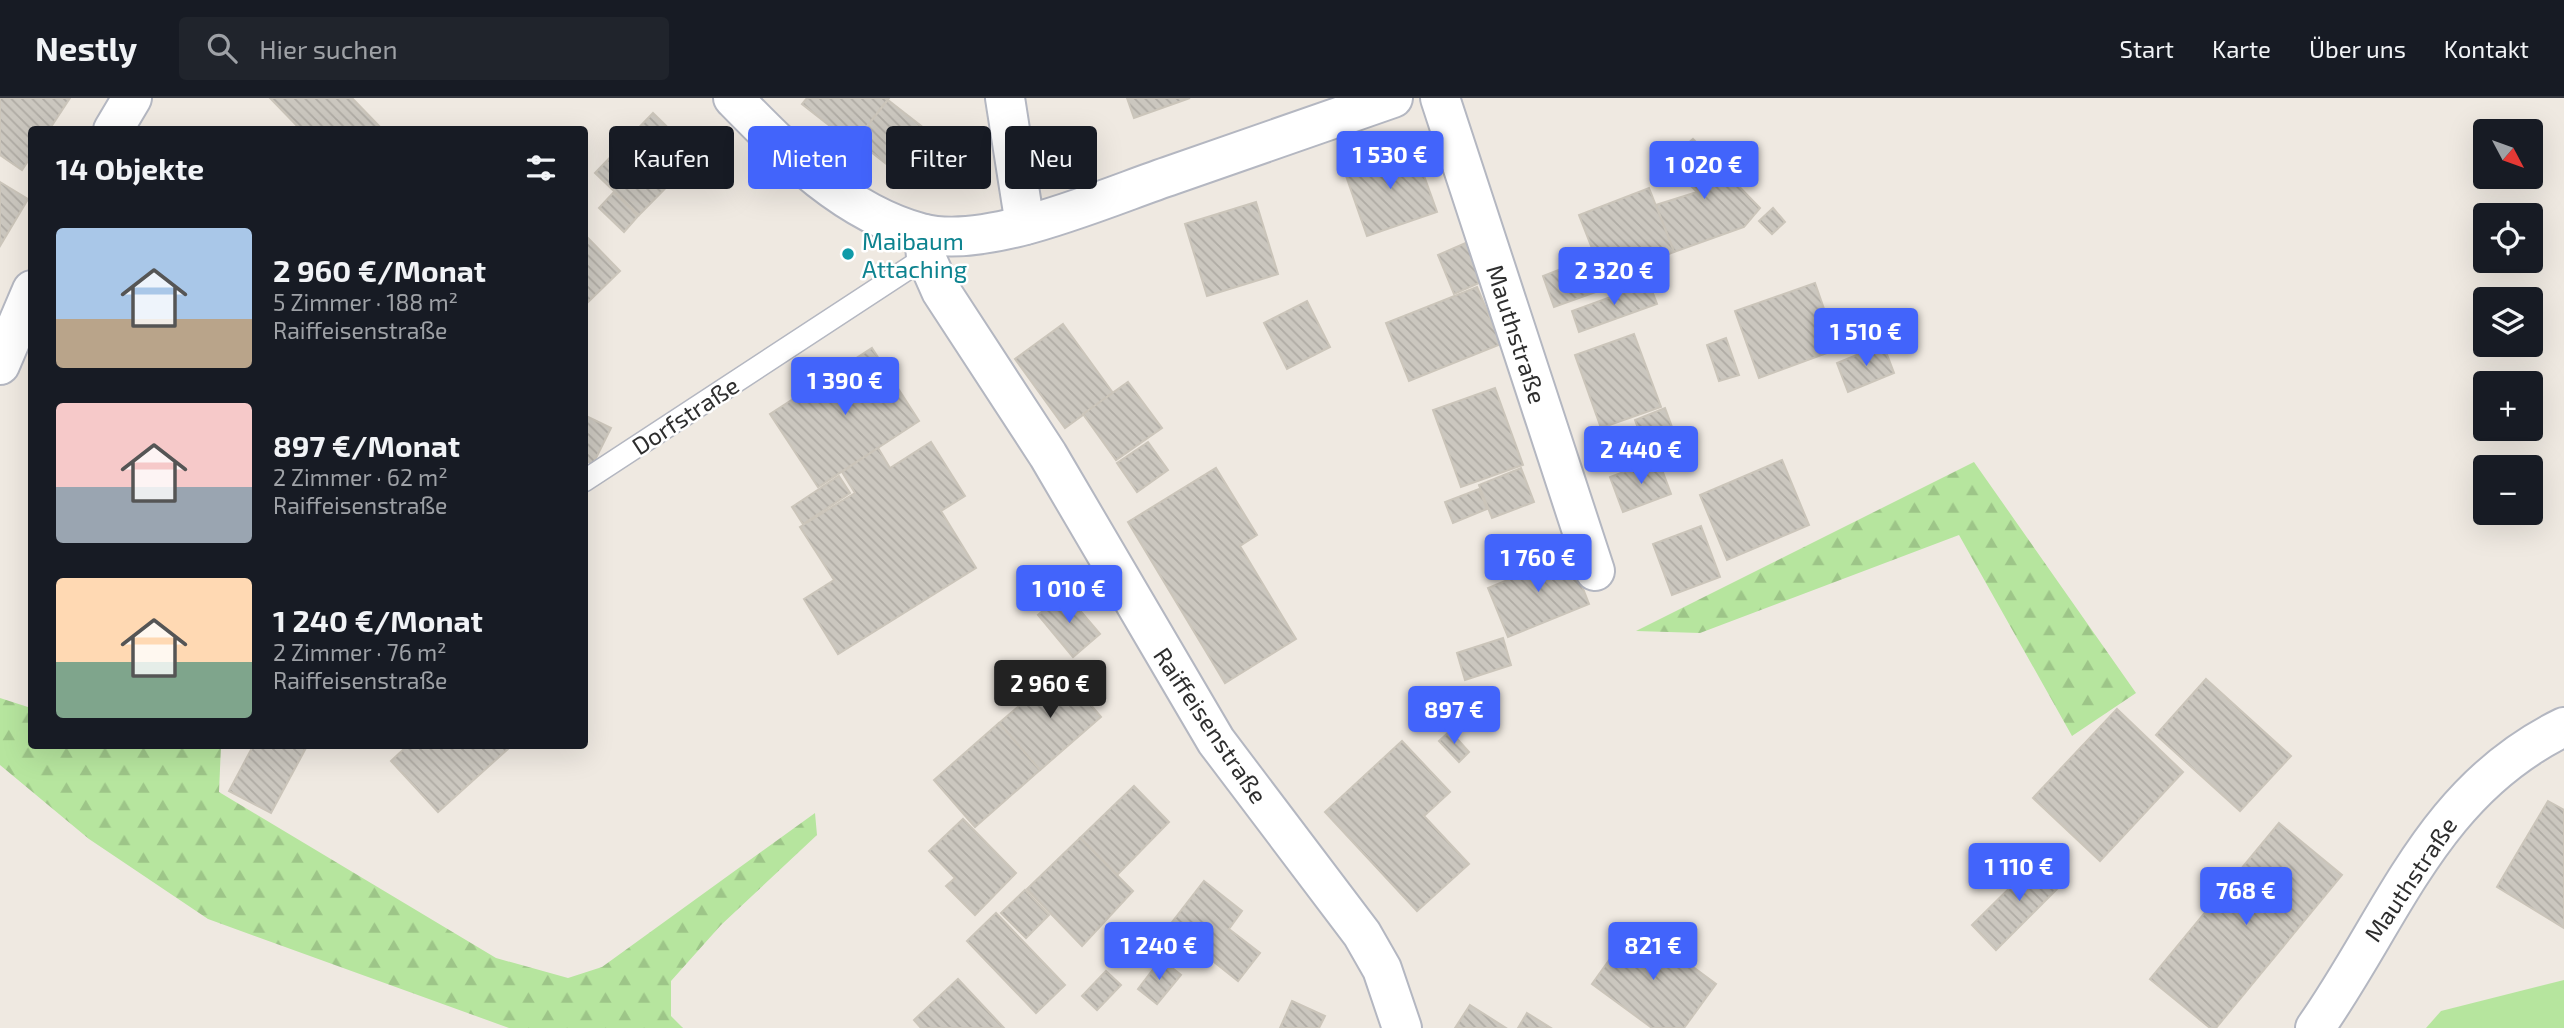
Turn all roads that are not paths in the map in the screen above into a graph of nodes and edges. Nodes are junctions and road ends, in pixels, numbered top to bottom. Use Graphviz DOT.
graph roads {
  1 [pos="132,98"];
  2 [pos="733,98"];
  3 [pos="1005,98"];
  4 [pos="1393,98"];
  5 [pos="1440,98"];
  6 [pos="115,126"];
  7 [pos="1026,225"];
  8 [pos="925,246"];
  9 [pos="28,299"];
  10 [pos="0,365"];
  11 [pos="588,478"];
  12 [pos="1595,571"];
  13 [pos="2564,727"];
  14 [pos="1402,1028"];
  15 [pos="2315,1028"];
  1 -- 6 [label="street"];
  2 -- 8 [label="street"];
  3 -- 7 [label="street"];
  4 -- 7 [label="street"];
  5 -- 12 [label="street, Mauthstraße"];
  7 -- 8 [label="street"];
  8 -- 11 [label="lane, Dorfstraße"];
  8 -- 14 [label="street, Raiffeisenstraße"];
  9 -- 10 [label="street"];
  13 -- 15 [label="street, Mauthstraße"];
}
